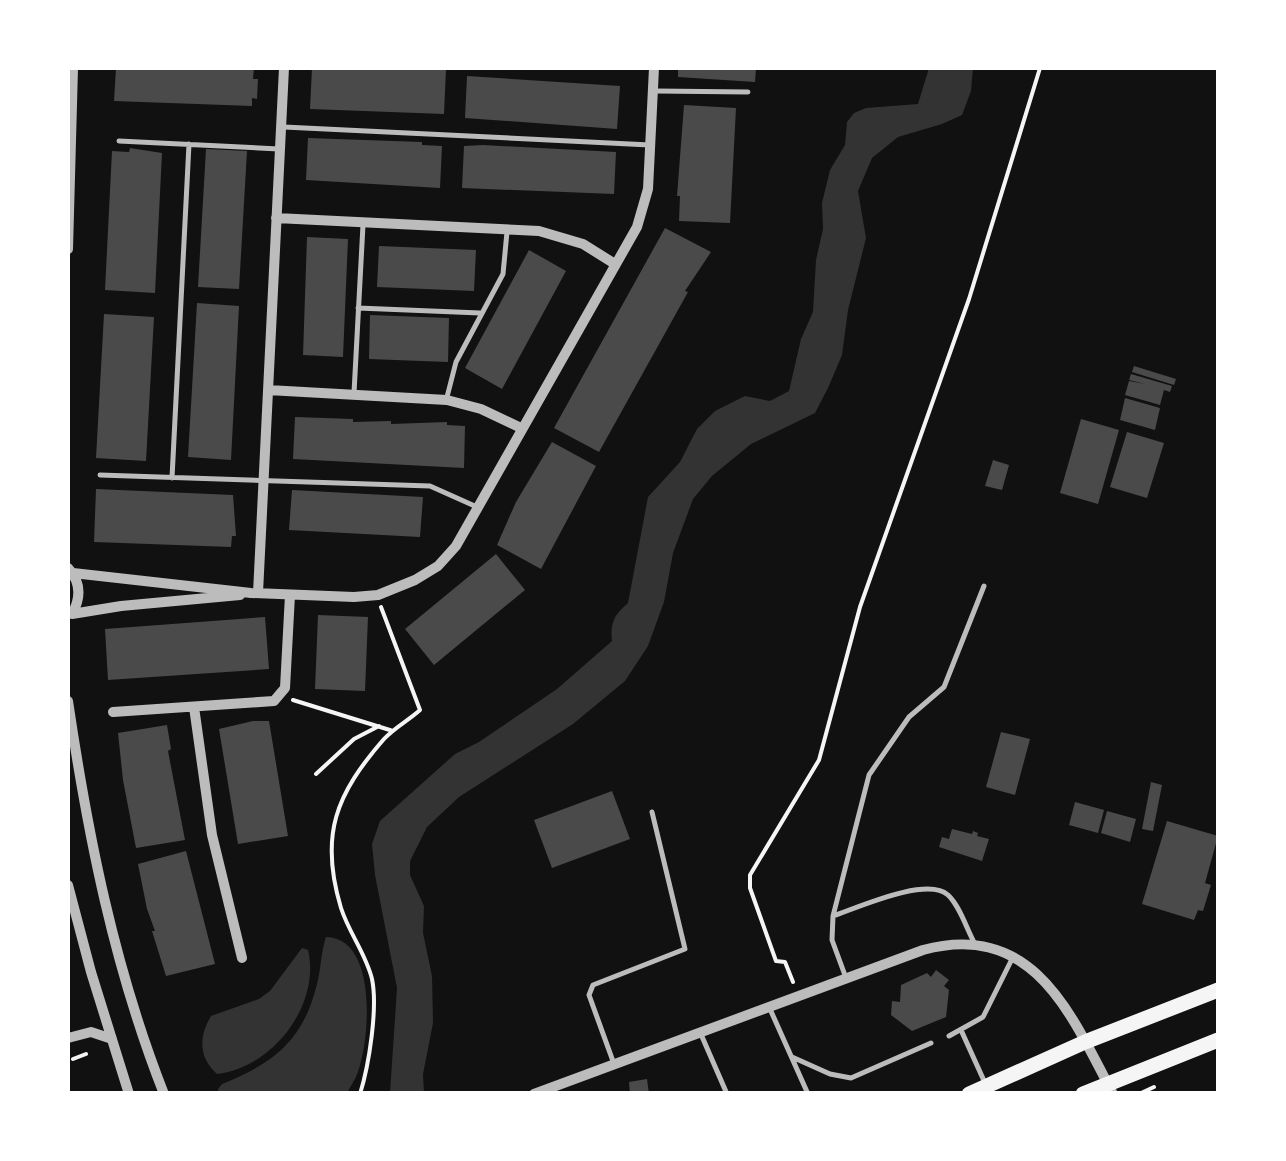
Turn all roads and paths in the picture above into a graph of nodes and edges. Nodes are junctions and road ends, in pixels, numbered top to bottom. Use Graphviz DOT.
graph roads {
  1 [pos="72,68"];
  2 [pos="284,68"];
  3 [pos="654,68"];
  4 [pos="1040,68"];
  5 [pos="652,91"];
  6 [pos="748,92"];
  7 [pos="280,127"];
  8 [pos="119,141"];
  9 [pos="190,144"];
  10 [pos="650,145"];
  11 [pos="280,149"];
  12 [pos="276,218"];
  13 [pos="363,222"];
  14 [pos="507,229"];
  15 [pos="68,249"];
  16 [pos="615,264"];
  17 [pos="358,308"];
  18 [pos="481,313"];
  19 [pos="268,390"];
  20 [pos="354,395"];
  21 [pos="447,400"];
  22 [pos="521,428"];
  23 [pos="100,474"];
  24 [pos="172,478"];
  25 [pos="264,482"];
  26 [pos="478,507"];
  27 [pos="70,570"];
  28 [pos="984,586"];
  29 [pos="254,593"];
  30 [pos="290,595"];
  31 [pos="378,595"];
  32 [pos="70,616"];
  33 [pos="281,694"];
  34 [pos="68,701"];
  35 [pos="194,707"];
  36 [pos="113,712"];
  37 [pos="379,726"];
  38 [pos="393,732"];
  39 [pos="316,774"];
  40 [pos="652,812"];
  41 [pos="68,884"];
  42 [pos="833,916"];
  43 [pos="975,944"];
  44 [pos="1013,957"];
  45 [pos="242,958"];
  46 [pos="846,978"];
  47 [pos="1218,990"];
  48 [pos="798,996"];
  49 [pos="769,1006"];
  50 [pos="961,1030"];
  51 [pos="700,1032"];
  52 [pos="949,1036"];
  53 [pos="68,1038"];
  54 [pos="112,1039"];
  55 [pos="1218,1040"];
  56 [pos="1085,1042"];
  57 [pos="931,1043"];
  58 [pos="86,1054"];
  59 [pos="792,1057"];
  60 [pos="73,1059"];
  61 [pos="614,1064"];
  62 [pos="986,1086"];
  63 [pos="1110,1088"];
  64 [pos="129,1094"];
  65 [pos="164,1094"];
  66 [pos="360,1094"];
  67 [pos="534,1094"];
  68 [pos="727,1094"];
  69 [pos="808,1094"];
  70 [pos="969,1094"];
  71 [pos="1084,1094"];
  1 -- 15 [label="street"];
  2 -- 7 [label="street"];
  3 -- 5 [label="street"];
  4 -- 48 [label="path"];
  5 -- 6 [label="lane"];
  5 -- 10 [label="street"];
  7 -- 10 [label="lane"];
  7 -- 11 [label="street"];
  8 -- 9 [label="lane"];
  9 -- 11 [label="lane"];
  9 -- 24 [label="lane"];
  10 -- 16 [label="street"];
  11 -- 12 [label="street"];
  12 -- 13 [label="street"];
  12 -- 19 [label="street"];
  13 -- 14 [label="street"];
  13 -- 17 [label="lane"];
  14 -- 16 [label="street"];
  14 -- 18 [label="lane"];
  16 -- 22 [label="street"];
  17 -- 18 [label="lane"];
  17 -- 20 [label="lane"];
  18 -- 21 [label="lane"];
  19 -- 20 [label="street"];
  19 -- 25 [label="street"];
  20 -- 21 [label="street"];
  21 -- 22 [label="street"];
  22 -- 26 [label="street"];
  23 -- 24 [label="lane"];
  24 -- 25 [label="lane"];
  25 -- 26 [label="lane"];
  25 -- 29 [label="street"];
  26 -- 31 [label="street"];
  27 -- 29 [label="street"];
  27 -- 32 [label="street"];
  28 -- 42 [label="lane"];
  29 -- 30 [label="street"];
  29 -- 32 [label="street"];
  30 -- 31 [label="street"];
  30 -- 33 [label="street"];
  31 -- 38 [label="path"];
  33 -- 35 [label="street"];
  33 -- 37 [label="path"];
  34 -- 65 [label="street"];
  35 -- 36 [label="street"];
  35 -- 45 [label="street"];
  37 -- 38 [label="path"];
  37 -- 39 [label="path"];
  38 -- 66 [label="path"];
  40 -- 61 [label="lane"];
  41 -- 54 [label="street"];
  42 -- 43 [label="lane"];
  42 -- 46 [label="lane"];
  43 -- 44 [label="street"];
  43 -- 46 [label="street"];
  44 -- 50 [label="lane"];
  44 -- 56 [label="street"];
  46 -- 48 [label="street"];
  47 -- 56 [label="main road"];
  48 -- 49 [label="street"];
  49 -- 51 [label="street"];
  49 -- 59 [label="lane"];
  50 -- 52 [label="lane"];
  50 -- 62 [label="lane"];
  51 -- 61 [label="street"];
  51 -- 68 [label="lane"];
  53 -- 54 [label="street"];
  54 -- 64 [label="street"];
  55 -- 63 [label="main road"];
  56 -- 62 [label="main road"];
  56 -- 63 [label="street"];
  57 -- 59 [label="lane"];
  58 -- 60 [label="path"];
  59 -- 69 [label="lane"];
  61 -- 67 [label="street"];
  62 -- 70 [label="main road"];
  63 -- 71 [label="main road"];
}
